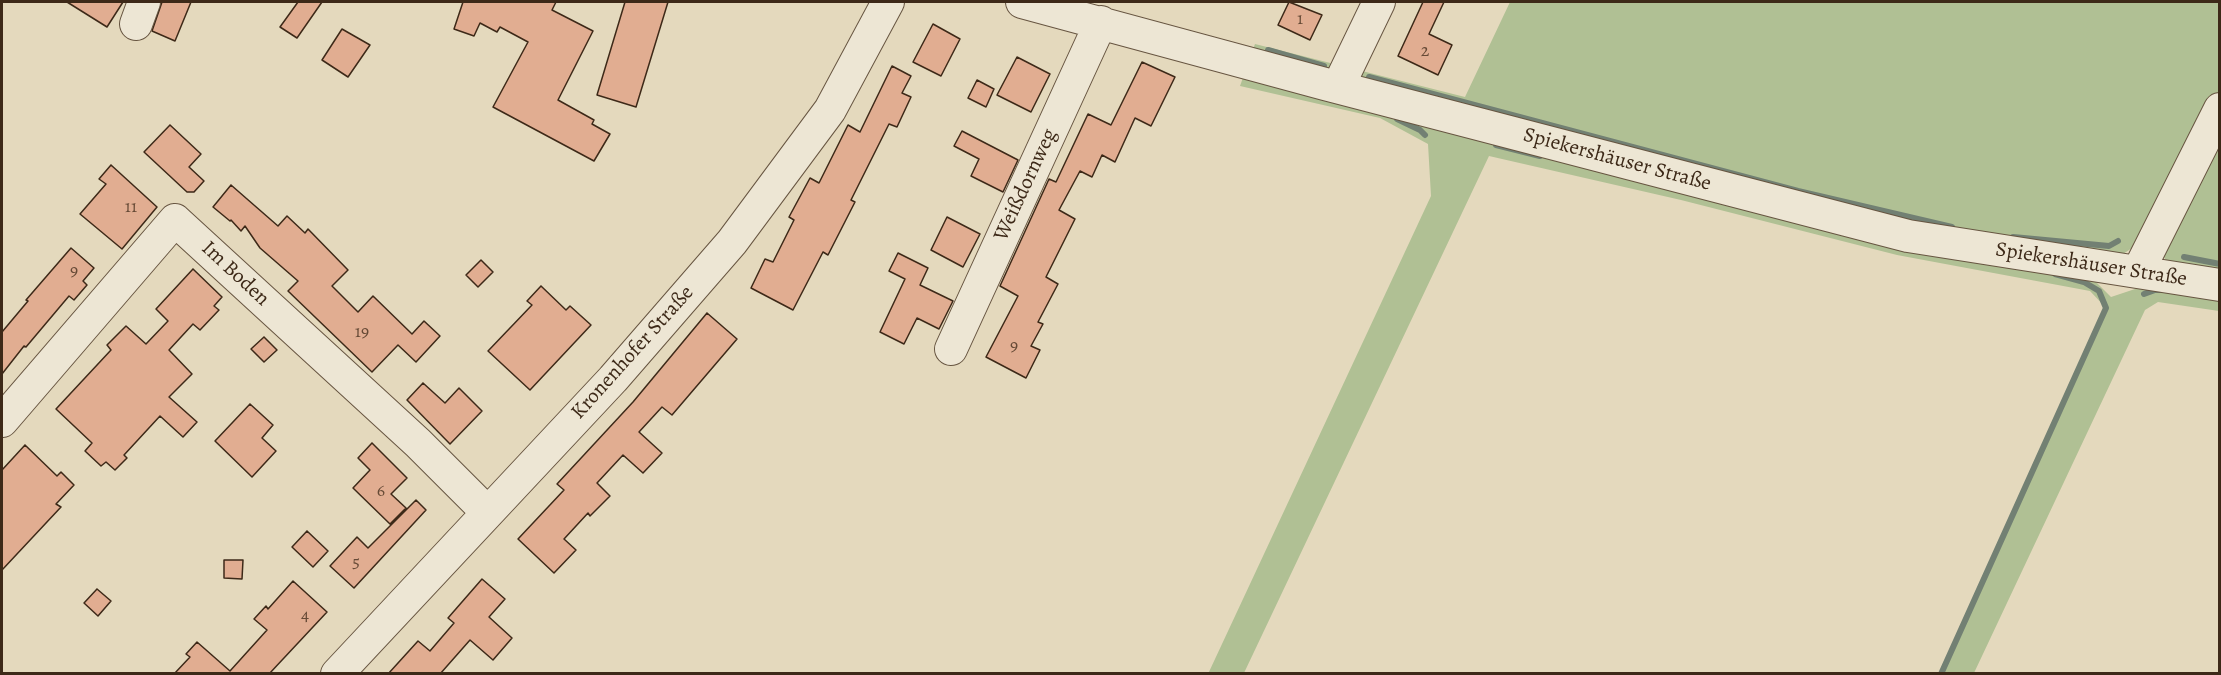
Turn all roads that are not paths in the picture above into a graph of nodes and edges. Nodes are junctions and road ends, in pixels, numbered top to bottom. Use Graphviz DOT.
graph roads {
  1 [pos="888,2"];
  2 [pos="1022,2"];
  3 [pos="1379,2"];
  4 [pos="1101,22"];
  5 [pos="1338,87"];
  6 [pos="2220,109"];
  7 [pos="2138,272"];
  8 [pos="2220,285"];
  9 [pos="951,349"];
  10 [pos="2,421"];
  11 [pos="487,512"];
  12 [pos="337,674"];
  1 -- 11 [label="street, Kronenhofer Straße"];
  2 -- 4 [label="street, Spiekershäuser Straße"];
  3 -- 5 [label="street"];
  4 -- 5 [label="street, Spiekershäuser Straße"];
  4 -- 9 [label="street, Weißdornweg"];
  5 -- 7 [label="street, Spiekershäuser Straße"];
  6 -- 7 [label="street"];
  7 -- 8 [label="street, Spiekershäuser Straße"];
  10 -- 11 [label="street, Im Boden"];
  11 -- 12 [label="street, Kronenhofer Straße"];
}
